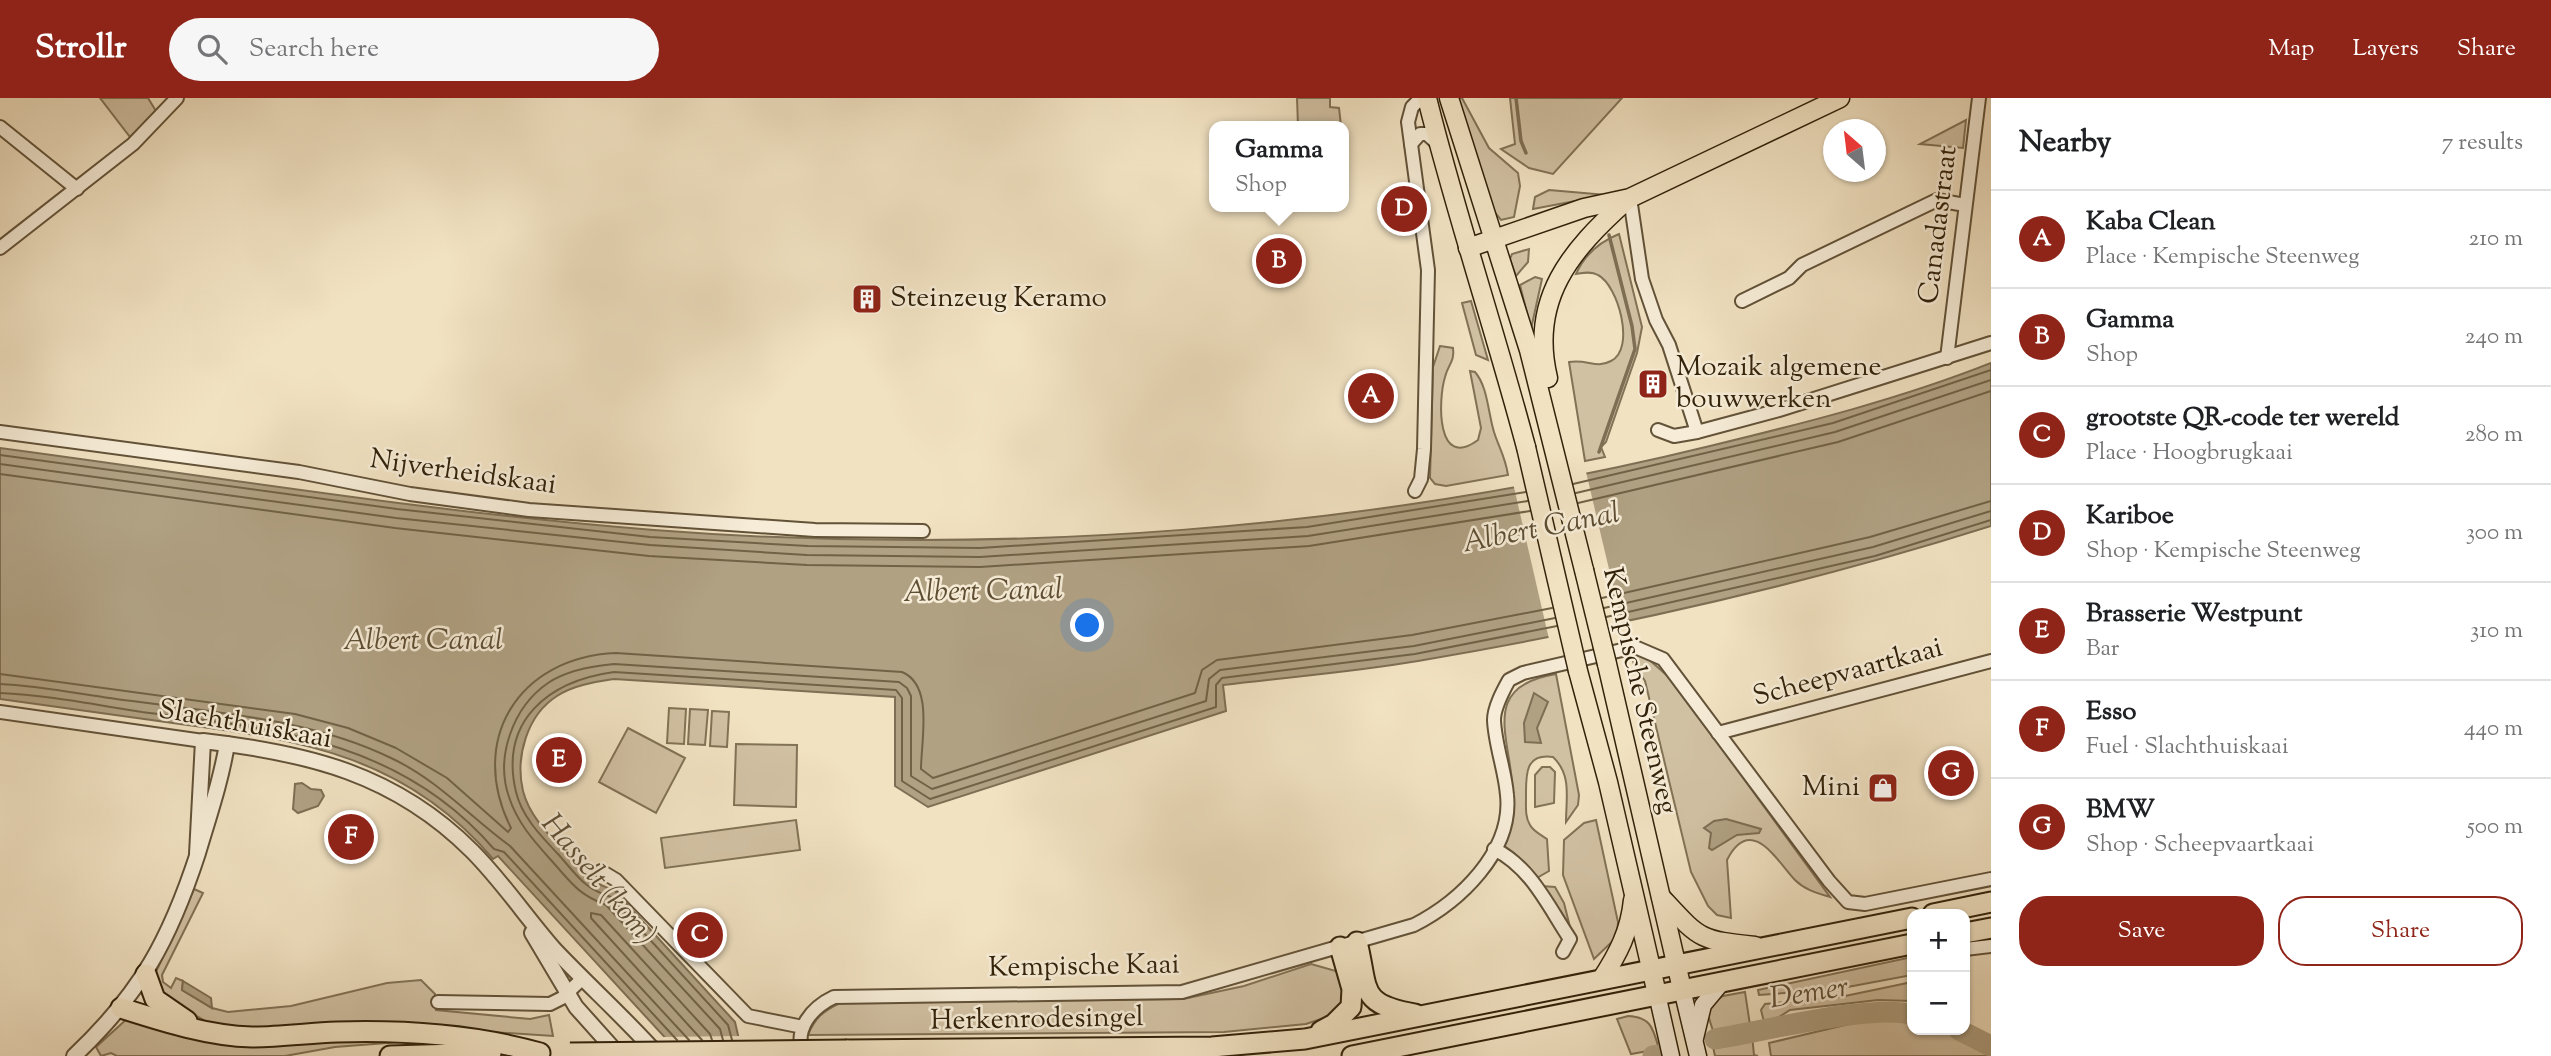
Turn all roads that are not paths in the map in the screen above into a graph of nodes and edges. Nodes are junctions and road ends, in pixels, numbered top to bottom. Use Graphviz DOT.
graph roads {
  1 [pos="177,98"];
  2 [pos="1421,98"];
  3 [pos="1427,98"];
  4 [pos="1449,98"];
  5 [pos="1840,98"];
  6 [pos="1979,98"];
  7 [pos="0,127"];
  8 [pos="1411,144"];
  9 [pos="1438,144"];
  10 [pos="77,189"];
  11 [pos="1630,198"];
  12 [pos="1965,205"];
  13 [pos="1493,238"];
  14 [pos="0,248"];
  15 [pos="1468,248"];
  16 [pos="1742,301"];
  17 [pos="1991,343"];
  18 [pos="1947,358"];
  19 [pos="1658,430"];
  20 [pos="0,432"];
  21 [pos="1697,432"];
  22 [pos="1553,440"];
  23 [pos="1415,491"];
  24 [pos="923,531"];
  25 [pos="1991,661"];
  26 [pos="0,712"];
  27 [pos="1718,733"];
  28 [pos="204,741"];
  29 [pos="227,744"];
  30 [pos="1494,849"];
  31 [pos="197,854"];
  32 [pos="601,871"];
  33 [pos="1991,879"];
  34 [pos="1634,886"];
  35 [pos="1661,897"];
  36 [pos="1991,902"];
  37 [pos="515,904"];
  38 [pos="1957,909"];
  39 [pos="1907,919"];
  40 [pos="1991,928"];
  41 [pos="1970,932"];
  42 [pos="1349,944"];
  43 [pos="1907,946"];
  44 [pos="1991,946"];
  45 [pos="1766,947"];
  46 [pos="1970,948"];
  47 [pos="1563,952"];
  48 [pos="1677,965"];
  49 [pos="1653,970"];
  50 [pos="146,974"];
  51 [pos="583,978"];
  52 [pos="1601,980"];
  53 [pos="1723,981"];
  54 [pos="1682,989"];
  55 [pos="568,993"];
  56 [pos="1657,995"];
  57 [pos="438,1002"];
  58 [pos="121,1008"];
  59 [pos="1426,1016"];
  60 [pos="803,1027"];
  61 [pos="203,1029"];
  62 [pos="1696,1036"];
  63 [pos="1305,1039"];
  64 [pos="540,1053"];
  65 [pos="74,1056"];
  66 [pos="390,1056"];
  67 [pos="620,1056"];
  68 [pos="659,1056"];
  69 [pos="804,1056"];
  70 [pos="1352,1056"];
  71 [pos="1671,1056"];
  1 -- 10 [label="street"];
  2 -- 8 [label="street"];
  3 -- 9 [label="main road, Kempische Steenweg"];
  4 -- 13 [label="main road, Kempische Steenweg"];
  5 -- 11 [label="main road"];
  6 -- 12 [label="street, Canadastraat"];
  7 -- 10 [label="street"];
  8 -- 9 [label="street"];
  8 -- 23 [label="street"];
  9 -- 15 [label="main road, Kempische Steenweg"];
  10 -- 14 [label="street"];
  11 -- 13 [label="main road"];
  11 -- 21 [label="street"];
  11 -- 22 [label="main road"];
  12 -- 16 [label="street"];
  12 -- 18 [label="street, Canadastraat"];
  13 -- 15 [label="main road"];
  13 -- 22 [label="main road, Kempische Steenweg"];
  15 -- 34 [label="main road, Kempische Steenweg, bridge"];
  17 -- 18 [label="street"];
  18 -- 21 [label="street"];
  19 -- 21 [label="street"];
  20 -- 24 [label="street, Nijverheidskaai"];
  22 -- 35 [label="main road, Kempische Steenweg, bridge"];
  25 -- 27 [label="street, Scheepvaartkaai"];
  26 -- 28 [label="street, Slachthuiskaai"];
  27 -- 30 [label="street, Kempische Kaai"];
  27 -- 33 [label="street, Kempische Kaai"];
  28 -- 29 [label="street, Slachthuiskaai"];
  28 -- 31 [label="street"];
  29 -- 31 [label="street"];
  29 -- 37 [label="street, Slachthuiskaai"];
  30 -- 42 [label="street, Kempische Kaai"];
  30 -- 47 [label="street"];
  31 -- 50 [label="street"];
  32 -- 60 [label="street"];
  34 -- 49 [label="main road, Kempische Steenweg"];
  34 -- 52 [label="main road"];
  35 -- 45 [label="main road"];
  35 -- 48 [label="main road, Kempische Steenweg"];
  36 -- 38 [label="highway"];
  37 -- 51 [label="street, Slachthuiskaai"];
  37 -- 55 [label="street, Slachthuiskaai"];
  39 -- 45 [label="highway, Herkenrodesingel"];
  40 -- 41 [label="highway"];
  42 -- 59 [label="highway"];
  42 -- 60 [label="street, Kempische Kaai"];
  42 -- 63 [label="highway"];
  43 -- 53 [label="highway"];
  44 -- 46 [label="street"];
  45 -- 48 [label="highway, Herkenrodesingel"];
  48 -- 49 [label="highway, Herkenrodesingel"];
  48 -- 54 [label="main road, Kempische Steenweg"];
  49 -- 52 [label="highway, Herkenrodesingel"];
  49 -- 56 [label="main road, Kempische Steenweg"];
  50 -- 58 [label="street"];
  50 -- 61 [label="highway"];
  51 -- 55 [label="street"];
  51 -- 68 [label="street, Slachthuiskaai"];
  52 -- 59 [label="highway, Herkenrodesingel"];
  53 -- 54 [label="highway"];
  53 -- 62 [label="main road"];
  54 -- 56 [label="highway"];
  54 -- 62 [label="main road, Kempische Steenweg"];
  55 -- 57 [label="street"];
  55 -- 67 [label="street, Slachthuiskaai"];
  56 -- 70 [label="highway"];
  56 -- 71 [label="main road, Kempische Steenweg"];
  58 -- 61 [label="highway"];
  58 -- 65 [label="street"];
  59 -- 63 [label="highway, Herkenrodesingel"];
  60 -- 69 [label="street"];
  61 -- 64 [label="highway"];
  63 -- 64 [label="highway, Herkenrodesingel, bridge"];
  64 -- 66 [label="highway, Herkenrodesingel"];
}
